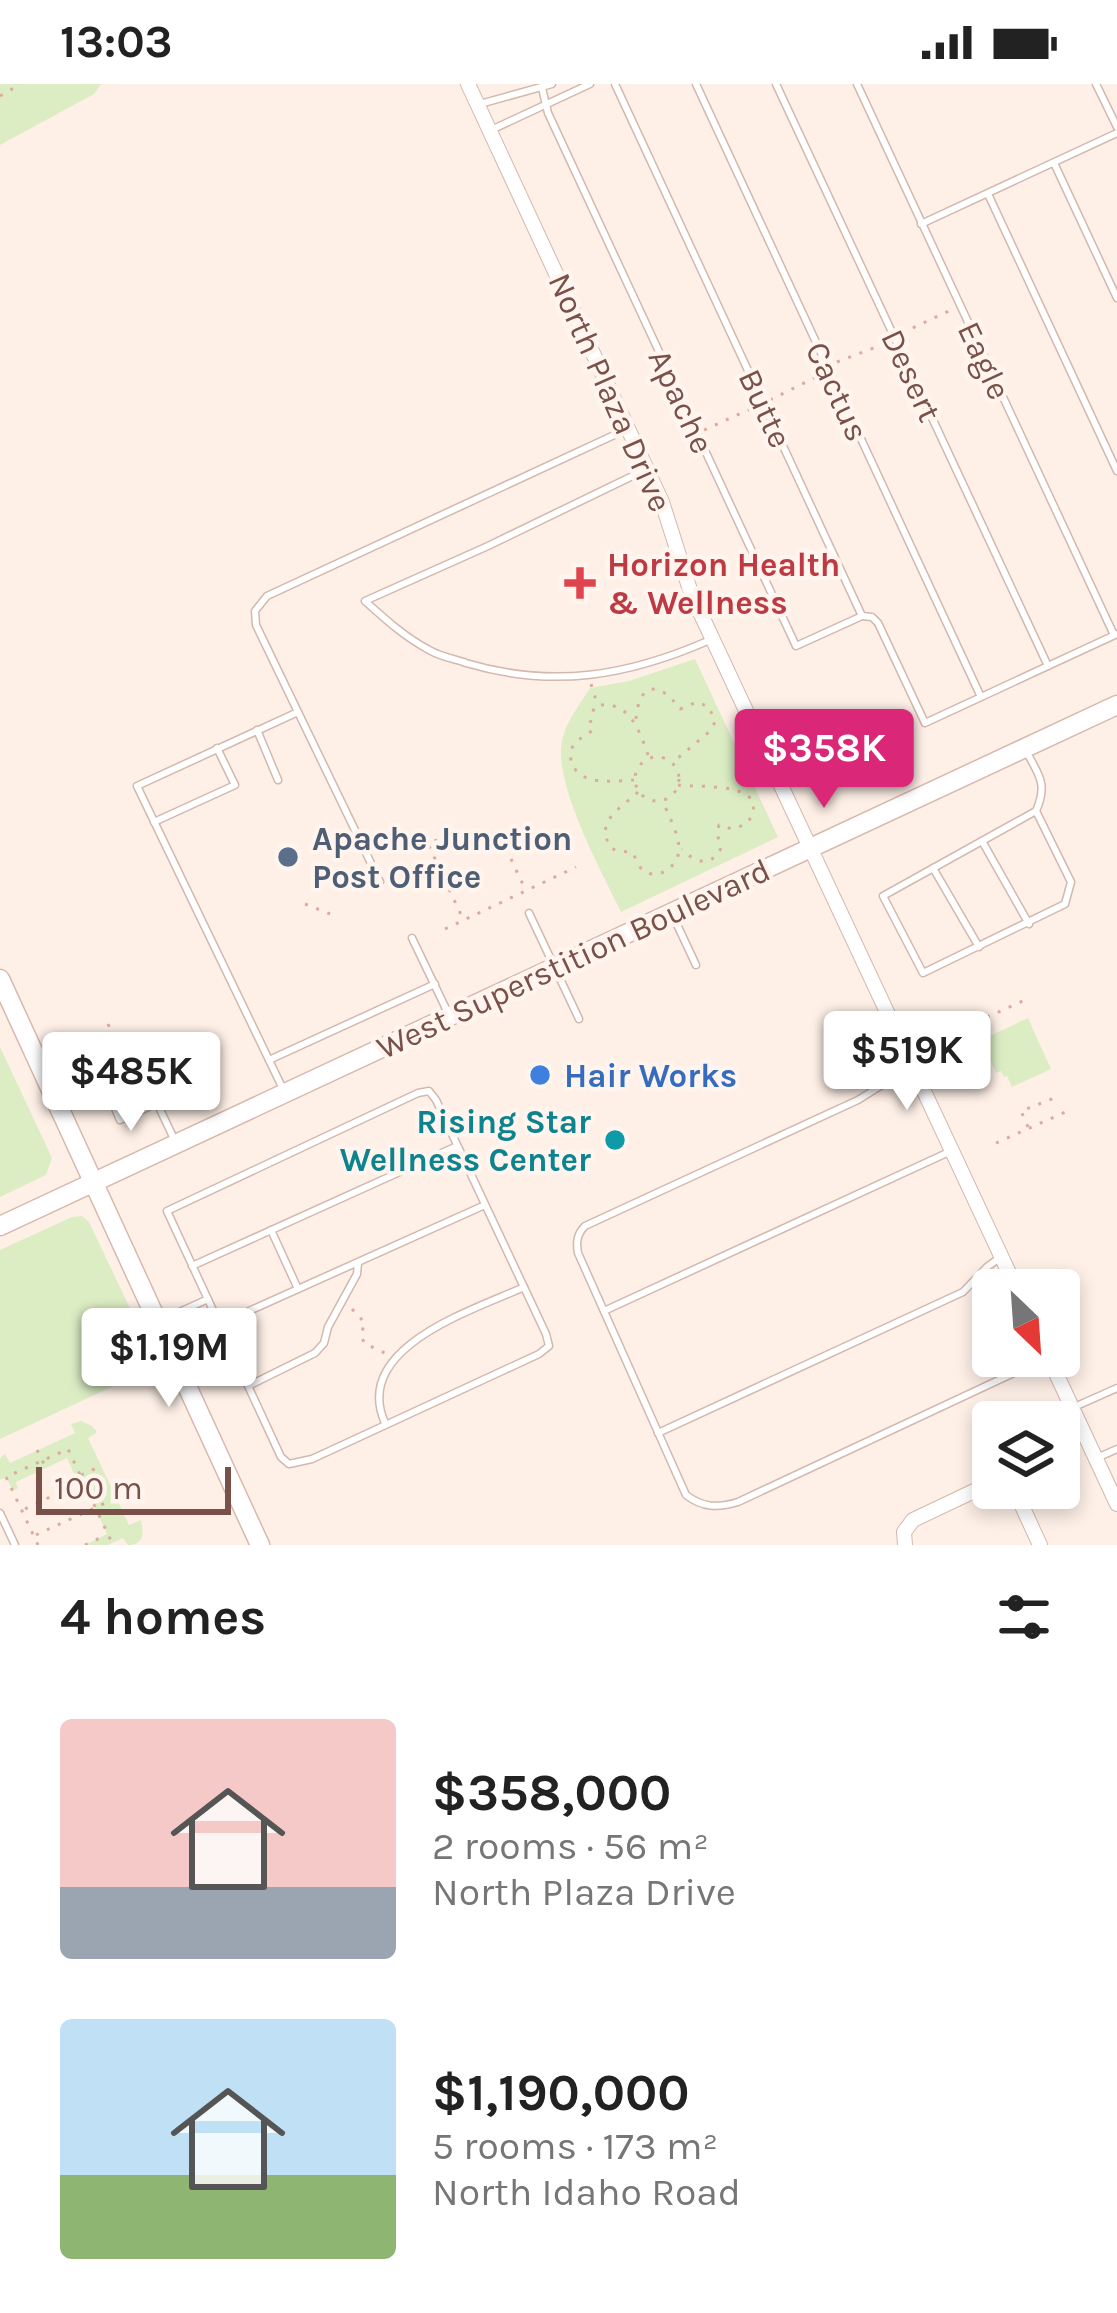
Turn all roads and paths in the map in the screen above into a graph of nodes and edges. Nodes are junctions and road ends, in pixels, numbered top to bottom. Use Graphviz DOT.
graph roads {
  1 [pos="21,84"];
  2 [pos="468,84"];
  3 [pos="552,84"];
  4 [pos="590,84"];
  5 [pos="615,84"];
  6 [pos="696,84"];
  7 [pos="776,84"];
  8 [pos="857,84"];
  9 [pos="1096,84"];
  10 [pos="542,88"];
  11 [pos="0,96"];
  12 [pos="478,105"];
  13 [pos="547,105"];
  14 [pos="490,130"];
  15 [pos="1117,130"];
  16 [pos="1054,163"];
  17 [pos="988,194"];
  18 [pos="922,224"];
  19 [pos="1117,298"];
  20 [pos="629,429"];
  21 [pos="647,470"];
  22 [pos="1117,471"];
  23 [pos="862,616"];
  24 [pos="1116,635"];
  25 [pos="713,639"];
  26 [pos="1048,667"];
  27 [pos="590,676"];
  28 [pos="981,697"];
  29 [pos="598,705"];
  30 [pos="1117,705"];
  31 [pos="298,712"];
  32 [pos="724,720"];
  33 [pos="635,721"];
  34 [pos="715,722"];
  35 [pos="257,730"];
  36 [pos="217,748"];
  37 [pos="1024,748"];
  38 [pos="650,758"];
  39 [pos="672,763"];
  40 [pos="278,780"];
  41 [pos="634,780"];
  42 [pos="679,785"];
  43 [pos="638,792"];
  44 [pos="663,801"];
  45 [pos="1036,811"];
  46 [pos="154,821"];
  47 [pos="459,830"];
  48 [pos="982,841"];
  49 [pos="679,846"];
  50 [pos="811,847"];
  51 [pos="511,859"];
  52 [pos="576,867"];
  53 [pos="933,868"];
  54 [pos="380,882"];
  55 [pos="526,891"];
  56 [pos="305,904"];
  57 [pos="671,912"];
  58 [pos="529,913"];
  59 [pos="333,915"];
  60 [pos="464,920"];
  61 [pos="1029,924"];
  62 [pos="445,929"];
  63 [pos="412,938"];
  64 [pos="979,947"];
  65 [pos="696,965"];
  66 [pos="554,967"];
  67 [pos="0,979"];
  68 [pos="435,984"];
  69 [pos="1025,1000"];
  70 [pos="450,1016"];
  71 [pos="579,1019"];
  72 [pos="978,1021"];
  73 [pos="109,1024"];
  74 [pos="955,1032"];
  75 [pos="157,1043"];
  76 [pos="269,1060"];
  77 [pos="912,1066"];
  78 [pos="968,1066"];
  79 [pos="958,1070"];
  80 [pos="974,1081"];
  81 [pos="52,1089"];
  82 [pos="108,1092"];
  83 [pos="285,1093"];
  84 [pos="1057,1097"];
  85 [pos="155,1099"];
  86 [pos="1070,1110"];
  87 [pos="1029,1129"];
  88 [pos="176,1143"];
  89 [pos="996,1143"];
  90 [pos="458,1146"];
  91 [pos="952,1151"];
  92 [pos="95,1181"];
  93 [pos="485,1204"];
  94 [pos="0,1226"];
  95 [pos="272,1230"];
  96 [pos="1001,1257"];
  97 [pos="358,1263"];
  98 [pos="192,1266"];
  99 [pos="1007,1269"];
  100 [pos="524,1287"];
  101 [pos="298,1289"];
  102 [pos="208,1299"];
  103 [pos="342,1299"];
  104 [pos="604,1311"];
  105 [pos="158,1322"];
  106 [pos="220,1324"];
  107 [pos="387,1354"];
  108 [pos="1003,1377"];
  109 [pos="248,1386"];
  110 [pos="1117,1388"];
  111 [pos="1080,1404"];
  112 [pos="386,1425"];
  113 [pos="1080,1425"];
  114 [pos="658,1433"];
  115 [pos="63,1438"];
  116 [pos="68,1449"];
  117 [pos="1117,1449"];
  118 [pos="38,1450"];
  119 [pos="1096,1458"];
  120 [pos="42,1460"];
  121 [pos="101,1466"];
  122 [pos="46,1468"];
  123 [pos="81,1478"];
  124 [pos="972,1492"];
  125 [pos="116,1498"];
  126 [pos="1117,1504"];
  127 [pos="95,1507"];
  128 [pos="1023,1509"];
  129 [pos="22,1510"];
  130 [pos="0,1513"];
  131 [pos="108,1534"];
  132 [pos="34,1536"];
  133 [pos="904,1539"];
  134 [pos="112,1543"];
  135 [pos="15,1545"];
  136 [pos="38,1545"];
  137 [pos="85,1545"];
  138 [pos="260,1545"];
  139 [pos="1040,1545"];
  1 -- 11 [label="path"];
  2 -- 12 [label="street, North Plaza Drive"];
  3 -- 10 [label="lane"];
  4 -- 13 [label="lane"];
  5 -- 23 [label="lane, Butte"];
  6 -- 28 [label="lane, Cactus"];
  7 -- 26 [label="lane, Desert"];
  8 -- 18 [label="lane, Eagle"];
  9 -- 15 [label="lane"];
  10 -- 12 [label="lane"];
  10 -- 13 [label="lane, Apache"];
  12 -- 14 [label="street, North Plaza Drive"];
  13 -- 14 [label="lane"];
  13 -- 23 [label="lane, Apache"];
  14 -- 20 [label="street, North Plaza Drive"];
  15 -- 16 [label="lane"];
  16 -- 17 [label="lane"];
  16 -- 19 [label="lane"];
  17 -- 18 [label="lane"];
  17 -- 22 [label="lane"];
  18 -- 24 [label="lane, Eagle"];
  20 -- 21 [label="street, North Plaza Drive"];
  20 -- 31 [label="lane"];
  21 -- 25 [label="street, North Plaza Drive"];
  21 -- 27 [label="lane"];
  23 -- 28 [label="lane, Butte"];
  24 -- 26 [label="lane"];
  25 -- 27 [label="lane"];
  25 -- 50 [label="street, North Plaza Drive"];
  26 -- 28 [label="lane"];
  27 -- 29 [label="path"];
  29 -- 33 [label="path"];
  29 -- 41 [label="path"];
  30 -- 37 [label="main road, West Superstition Boulevard"];
  31 -- 35 [label="lane"];
  31 -- 54 [label="lane"];
  32 -- 34 [label="path"];
  33 -- 34 [label="path"];
  33 -- 38 [label="path"];
  34 -- 39 [label="path"];
  35 -- 36 [label="lane"];
  35 -- 40 [label="lane"];
  36 -- 46 [label="lane"];
  36 -- 46 [label="lane"];
  37 -- 45 [label="lane"];
  37 -- 50 [label="main road, West Superstition Boulevard"];
  38 -- 39 [label="path"];
  38 -- 41 [label="path"];
  39 -- 42 [label="path"];
  41 -- 43 [label="path"];
  42 -- 44 [label="path"];
  42 -- 49 [label="path"];
  43 -- 44 [label="path"];
  43 -- 49 [label="path"];
  44 -- 49 [label="path"];
  45 -- 48 [label="lane"];
  45 -- 61 [label="lane"];
  46 -- 76 [label="lane"];
  47 -- 60 [label="path"];
  48 -- 53 [label="lane"];
  48 -- 61 [label="lane"];
  50 -- 57 [label="main road, West Superstition Boulevard"];
  50 -- 77 [label="street, North Plaza Drive"];
  51 -- 55 [label="path"];
  52 -- 55 [label="path"];
  53 -- 64 [label="lane"];
  53 -- 64 [label="lane"];
  55 -- 60 [label="path"];
  56 -- 59 [label="path"];
  57 -- 65 [label="lane"];
  57 -- 66 [label="main road, West Superstition Boulevard"];
  58 -- 66 [label="lane"];
  60 -- 62 [label="path"];
  61 -- 64 [label="lane"];
  63 -- 68 [label="lane"];
  66 -- 70 [label="main road, West Superstition Boulevard"];
  66 -- 71 [label="lane"];
  67 -- 81 [label="main road"];
  68 -- 70 [label="lane"];
  68 -- 76 [label="lane"];
  69 -- 72 [label="path"];
  70 -- 83 [label="main road, West Superstition Boulevard"];
  72 -- 74 [label="path"];
  72 -- 78 [label="path"];
  73 -- 75 [label="path"];
  76 -- 83 [label="lane"];
  77 -- 91 [label="street, North Plaza Drive"];
  77 -- 104 [label="lane"];
  78 -- 79 [label="path"];
  78 -- 80 [label="path"];
  81 -- 82 [label="lane"];
  81 -- 92 [label="main road"];
  82 -- 85 [label="lane"];
  82 -- 85 [label="lane"];
  83 -- 88 [label="main road, West Superstition Boulevard"];
  84 -- 87 [label="path"];
  85 -- 88 [label="lane"];
  86 -- 87 [label="path"];
  87 -- 89 [label="path"];
  88 -- 92 [label="main road, West Superstition Boulevard"];
  90 -- 93 [label="lane"];
  90 -- 95 [label="lane"];
  90 -- 98 [label="lane"];
  91 -- 96 [label="street, North Plaza Drive"];
  91 -- 104 [label="lane"];
  92 -- 94 [label="main road, West Superstition Boulevard"];
  92 -- 105 [label="main road"];
  93 -- 97 [label="lane"];
  93 -- 100 [label="lane"];
  95 -- 98 [label="lane"];
  95 -- 101 [label="lane"];
  96 -- 99 [label="street, North Plaza Drive"];
  96 -- 114 [label="lane"];
  97 -- 101 [label="lane"];
  97 -- 103 [label="lane"];
  98 -- 102 [label="lane"];
  100 -- 112 [label="lane"];
  100 -- 112 [label="lane"];
  101 -- 106 [label="lane"];
  102 -- 105 [label="lane"];
  102 -- 106 [label="lane"];
  103 -- 107 [label="path"];
  103 -- 109 [label="lane"];
  104 -- 114 [label="lane"];
  105 -- 138 [label="main road"];
  106 -- 109 [label="lane"];
  108 -- 114 [label="lane"];
  109 -- 112 [label="lane"];
  110 -- 111 [label="lane"];
  113 -- 119 [label="street"];
  115 -- 116 [label="path"];
  116 -- 120 [label="path"];
  116 -- 123 [label="path"];
  117 -- 119 [label="lane"];
  118 -- 120 [label="path"];
  119 -- 126 [label="street"];
  120 -- 122 [label="path"];
  120 -- 129 [label="path"];
  121 -- 123 [label="path"];
  123 -- 127 [label="path"];
  123 -- 129 [label="path"];
  124 -- 133 [label="street"];
  125 -- 127 [label="path"];
  127 -- 131 [label="path"];
  127 -- 132 [label="path"];
  128 -- 139 [label="street"];
  129 -- 132 [label="path"];
  130 -- 135 [label="lane"];
  131 -- 134 [label="path"];
  131 -- 137 [label="path"];
  132 -- 136 [label="path"];
}
